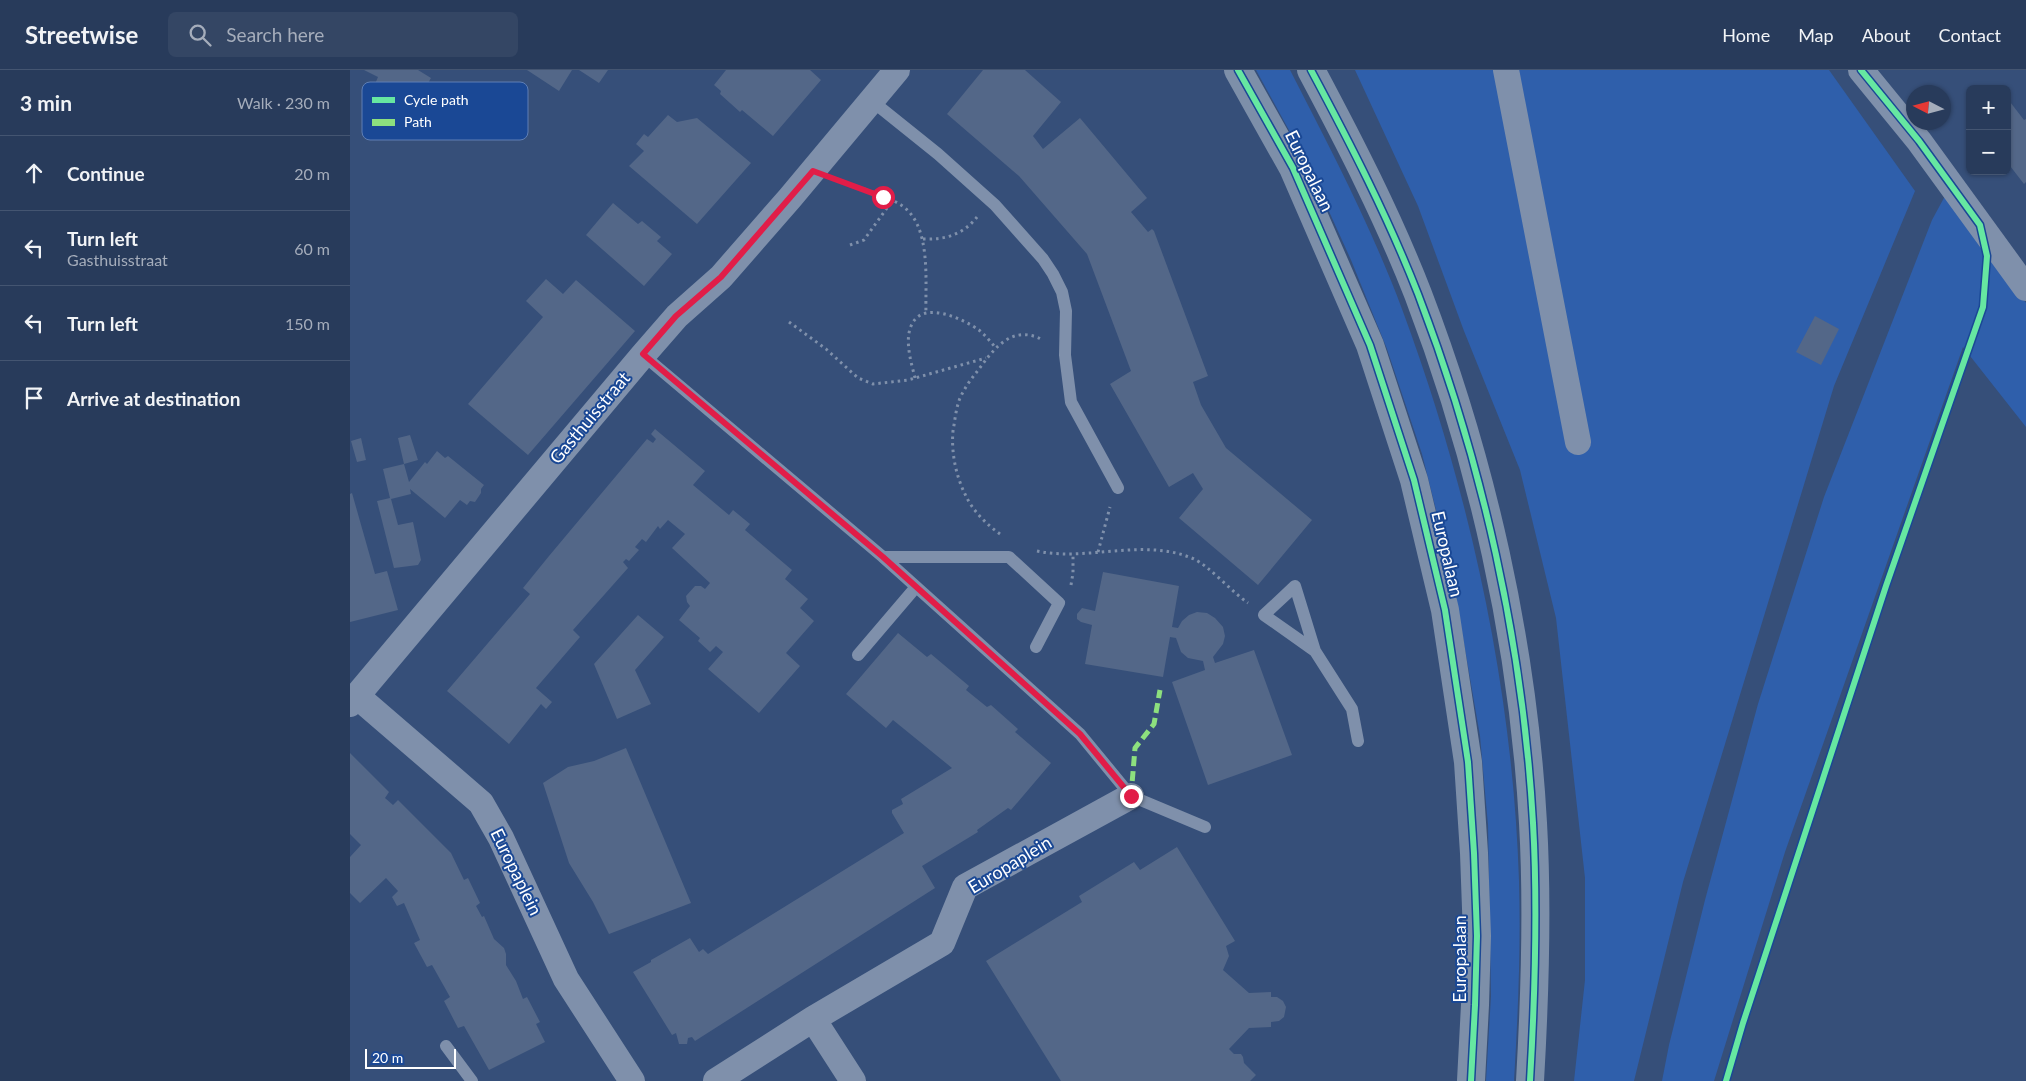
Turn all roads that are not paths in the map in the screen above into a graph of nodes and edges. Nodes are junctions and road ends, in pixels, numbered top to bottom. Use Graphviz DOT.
graph roads {
  1 [pos="897,70"];
  2 [pos="1238,70"];
  3 [pos="1311,70"];
  4 [pos="1506,70"];
  5 [pos="1861,70"];
  6 [pos="872,101"];
  7 [pos="2026,288"];
  8 [pos="643,354"];
  9 [pos="1578,442"];
  10 [pos="1118,488"];
  11 [pos="883,557"];
  12 [pos="916,587"];
  13 [pos="1036,647"];
  14 [pos="1315,651"];
  15 [pos="858,654"];
  16 [pos="354,700"];
  17 [pos="1358,741"];
  18 [pos="1131,796"];
  19 [pos="1205,827"];
  20 [pos="813,1019"];
  21 [pos="446,1046"];
  22 [pos="472,1081"];
  23 [pos="632,1081"];
  24 [pos="716,1081"];
  25 [pos="853,1081"];
  26 [pos="1471,1081"];
  27 [pos="1530,1081"];
  1 -- 6 [label="street, Gasthuisstraat"];
  2 -- 26 [label="main road, Europalaan"];
  3 -- 27 [label="main road"];
  4 -- 9 [label="street"];
  5 -- 7 [label="street"];
  6 -- 8 [label="street, Gasthuisstraat"];
  6 -- 10 [label="lane"];
  8 -- 11 [label="lane"];
  8 -- 16 [label="street, Gasthuisstraat"];
  11 -- 12 [label="lane"];
  11 -- 13 [label="lane"];
  12 -- 15 [label="lane"];
  12 -- 18 [label="lane"];
  14 -- 14 [label="lane"];
  14 -- 17 [label="lane"];
  16 -- 23 [label="street, Europaplein"];
  18 -- 19 [label="lane"];
  18 -- 20 [label="street, Europaplein"];
  20 -- 24 [label="street, Europaplein"];
  20 -- 25 [label="street"];
  21 -- 22 [label="lane"];
}
